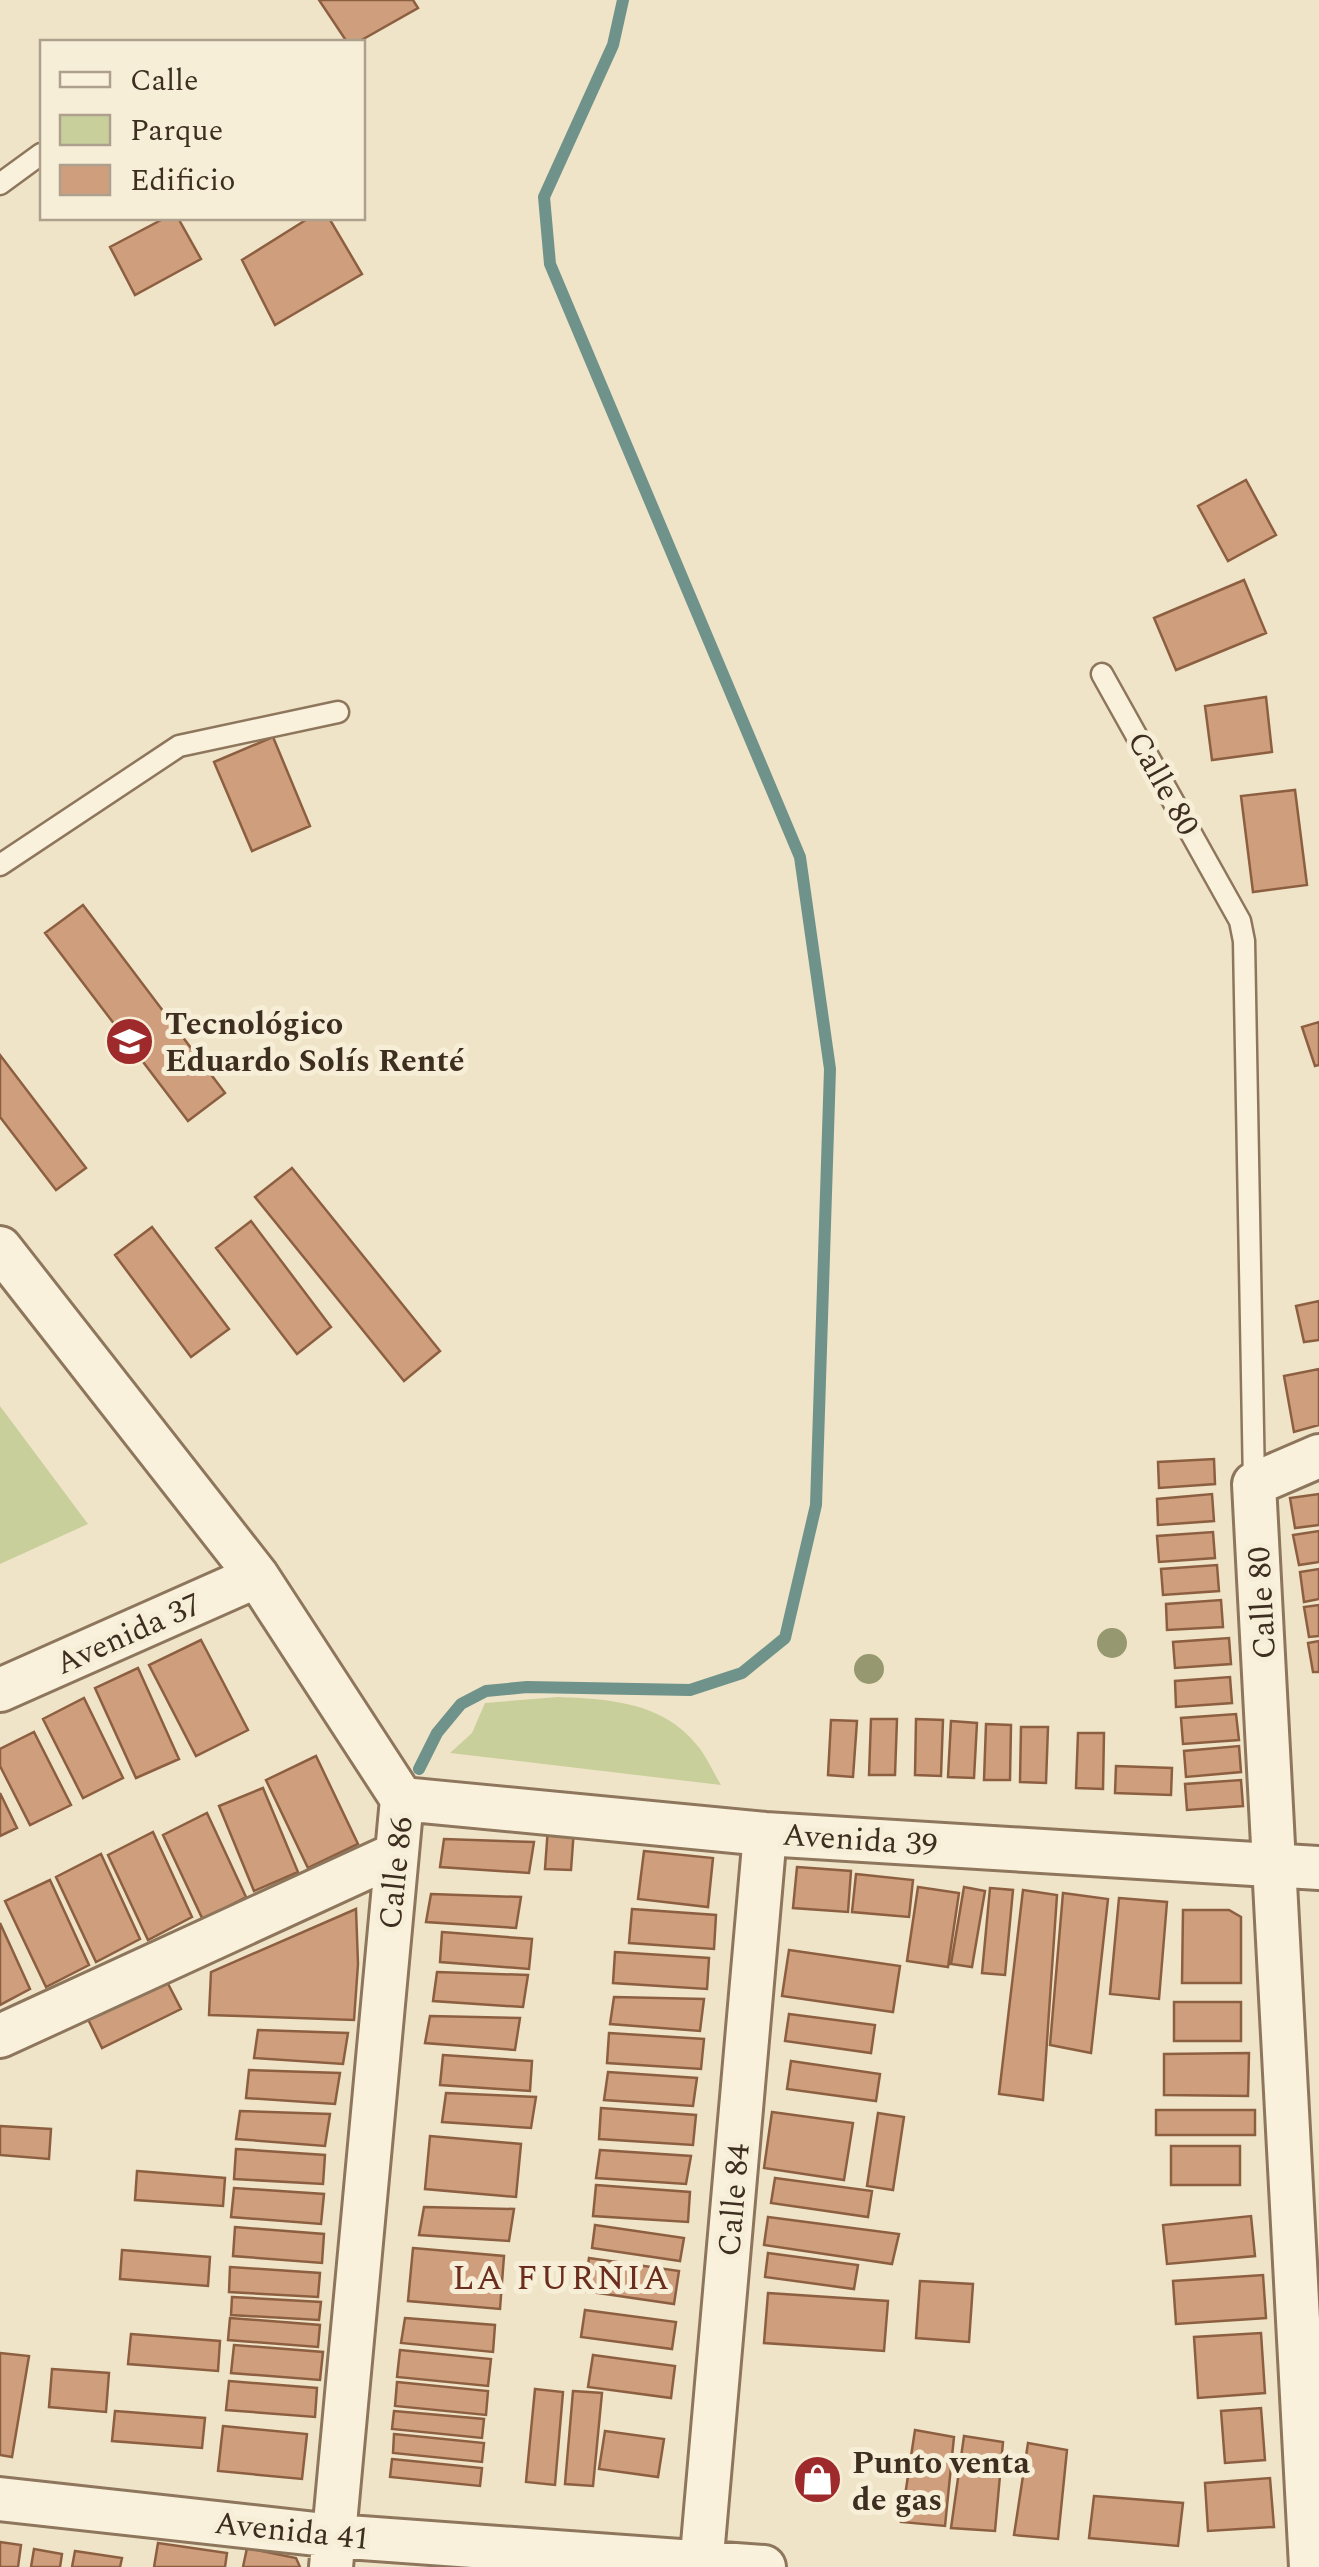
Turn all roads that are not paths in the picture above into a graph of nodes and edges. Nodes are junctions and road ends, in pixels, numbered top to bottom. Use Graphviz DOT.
graph roads {
  1 [pos="40,155"];
  2 [pos="0,184"];
  3 [pos="1102,674"];
  4 [pos="338,712"];
  5 [pos="0,865"];
  6 [pos="0,1248"];
  7 [pos="1319,1456"];
  8 [pos="1254,1484"];
  9 [pos="257,1576"];
  10 [pos="0,1690"];
  11 [pos="402,1799"];
  12 [pos="765,1834"];
  13 [pos="396,1854"];
  14 [pos="1275,1865"];
  15 [pos="1319,1868"];
  16 [pos="0,2036"];
  17 [pos="0,2499"];
  18 [pos="332,2551"];
  19 [pos="701,2564"];
  20 [pos="764,2567"];
  21 [pos="1311,2567"];
  1 -- 2 [label="lane"];
  3 -- 8 [label="lane, Calle 80"];
  4 -- 5 [label="lane"];
  6 -- 9 [label="street, Calle 86"];
  7 -- 8 [label="street"];
  8 -- 14 [label="street, Calle 80"];
  9 -- 10 [label="street, Avenida 37"];
  9 -- 11 [label="street, Calle 86"];
  11 -- 12 [label="street, Avenida 39"];
  11 -- 13 [label="street, Calle 86"];
  12 -- 14 [label="street, Avenida 39"];
  12 -- 19 [label="street, Calle 84"];
  13 -- 16 [label="street"];
  13 -- 18 [label="street, Calle 86"];
  14 -- 15 [label="street, Avenida 39"];
  14 -- 21 [label="street, Calle 80"];
  17 -- 18 [label="street, Avenida 41"];
  18 -- 19 [label="street, Avenida 41"];
  19 -- 20 [label="street, Avenida 41"];
}
